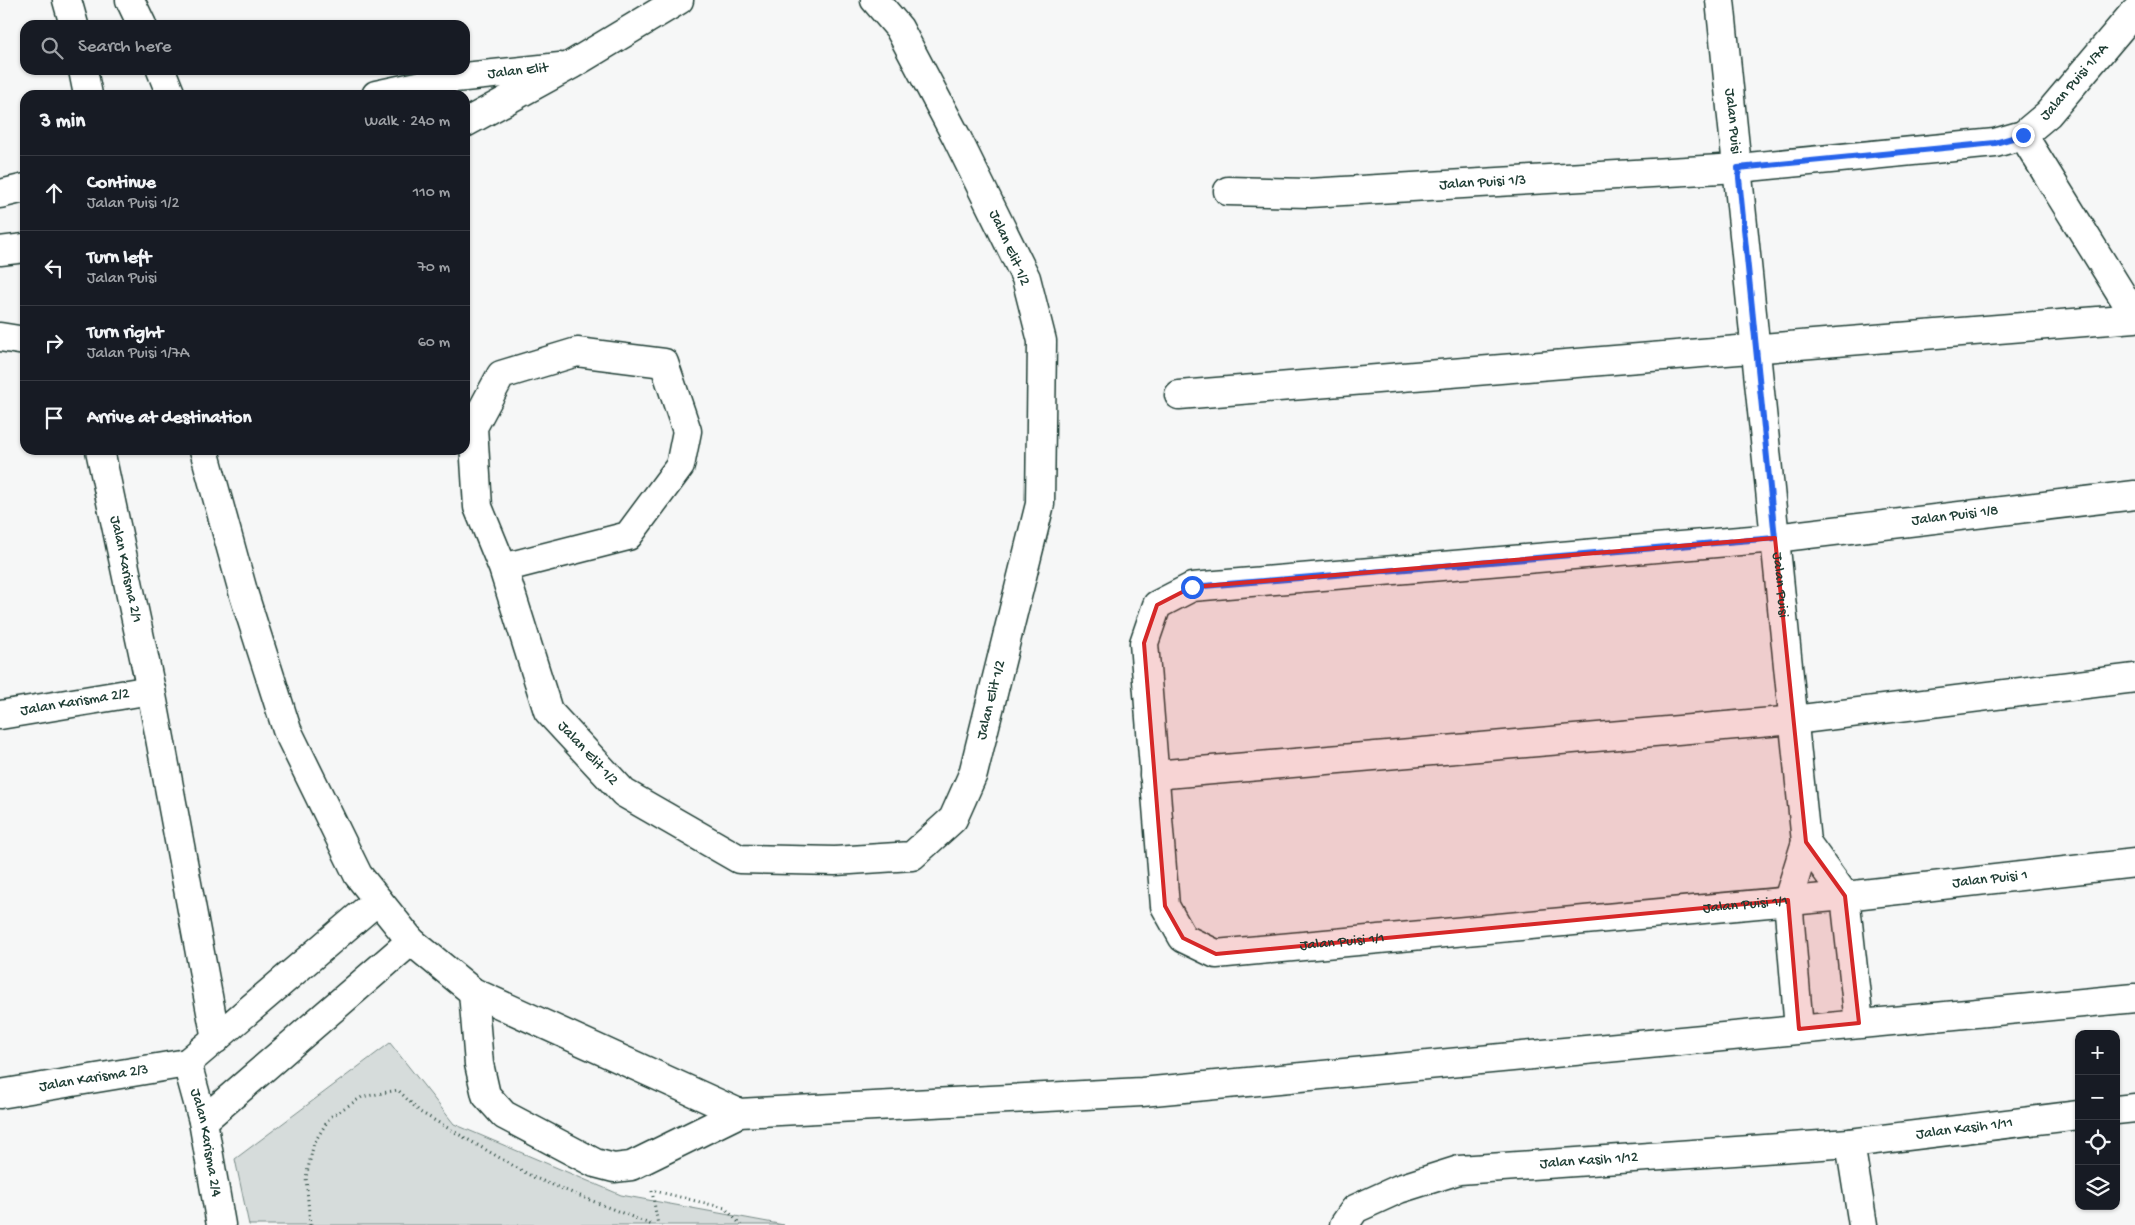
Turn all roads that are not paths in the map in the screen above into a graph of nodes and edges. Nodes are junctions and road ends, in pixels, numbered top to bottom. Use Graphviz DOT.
graph roads {
  1 [pos="67,0"];
  2 [pos="130,0"];
  3 [pos="679,0"];
  4 [pos="875,0"];
  5 [pos="1720,0"];
  6 [pos="2135,11"];
  7 [pos="73,20"];
  8 [pos="140,20"];
  9 [pos="571,65"];
  10 [pos="84,75"];
  11 [pos="162,75"];
  12 [pos="87,90"];
  13 [pos="169,90"];
  14 [pos="399,90"];
  15 [pos="470,120"];
  16 [pos="2023,135"];
  17 [pos="1738,168"];
  18 [pos="20,189"];
  19 [pos="1228,191"];
  20 [pos="0,194"];
  21 [pos="20,249"];
  22 [pos="0,251"];
  23 [pos="2135,317"];
  24 [pos="0,337"];
  25 [pos="20,339"];
  26 [pos="1756,348"];
  27 [pos="1179,395"];
  28 [pos="101,455"];
  29 [pos="205,455"];
  30 [pos="2135,495"];
  31 [pos="1775,538"];
  32 [pos="503,568"];
  33 [pos="1157,605"];
  34 [pos="2135,678"];
  35 [pos="151,690"];
  36 [pos="0,715"];
  37 [pos="1794,720"];
  38 [pos="1154,775"];
  39 [pos="1806,842"];
  40 [pos="2135,863"];
  41 [pos="1845,896"];
  42 [pos="378,900"];
  43 [pos="1788,900"];
  44 [pos="411,941"];
  45 [pos="473,992"];
  46 [pos="2135,998"];
  47 [pos="1859,1023"];
  48 [pos="1800,1029"];
  49 [pos="216,1038"];
  50 [pos="188,1063"];
  51 [pos="0,1094"];
  52 [pos="2135,1108"];
  53 [pos="2120,1110"];
  54 [pos="739,1113"];
  55 [pos="2075,1115"];
  56 [pos="202,1121"];
  57 [pos="1850,1143"];
  58 [pos="221,1225"];
  59 [pos="1344,1225"];
  60 [pos="1864,1225"];
  1 -- 7 [label="street"];
  2 -- 8 [label="street"];
  3 -- 9 [label="street, Jalan Elit"];
  4 -- 32 [label="street, Jalan Elit 1/2"];
  5 -- 17 [label="street, Jalan Puisi"];
  6 -- 16 [label="street, Jalan Puisi 1/7A"];
  9 -- 14 [label="street, Jalan Elit"];
  9 -- 15 [label="street, Jalan Elit"];
  10 -- 12 [label="street"];
  11 -- 13 [label="street"];
  16 -- 17 [label="street, Jalan Puisi 1/7A"];
  16 -- 23 [label="street"];
  17 -- 19 [label="street, Jalan Puisi 1/3"];
  17 -- 26 [label="street, Jalan Puisi"];
  18 -- 20 [label="street"];
  21 -- 22 [label="street"];
  23 -- 26 [label="street"];
  24 -- 25 [label="street"];
  26 -- 27 [label="street"];
  26 -- 31 [label="street, Jalan Puisi"];
  28 -- 35 [label="street, Jalan Karisma 2/1"];
  29 -- 42 [label="street"];
  30 -- 31 [label="street, Jalan Puisi 1/8"];
  31 -- 33 [label="street, Jalan Puisi 1/8"];
  31 -- 37 [label="street, Jalan Puisi"];
  32 -- 32 [label="street, Jalan Elit 1/2"];
  33 -- 38 [label="street, Jalan Puisi 1/1"];
  34 -- 37 [label="street"];
  35 -- 36 [label="street, Jalan Karisma 2/2"];
  35 -- 49 [label="street, Jalan Karisma 2/1"];
  37 -- 38 [label="street"];
  37 -- 39 [label="street, Jalan Puisi"];
  38 -- 43 [label="street, Jalan Puisi 1/1"];
  39 -- 41 [label="street"];
  39 -- 43 [label="street, Jalan Puisi"];
  40 -- 41 [label="street, Jalan Puisi 1"];
  41 -- 43 [label="street, Jalan Puisi 1/1"];
  41 -- 47 [label="street"];
  42 -- 44 [label="street"];
  42 -- 49 [label="street"];
  43 -- 48 [label="street, Jalan Puisi"];
  44 -- 45 [label="street"];
  44 -- 56 [label="street"];
  45 -- 54 [label="street"];
  45 -- 54 [label="street"];
  46 -- 47 [label="street"];
  47 -- 48 [label="street"];
  48 -- 54 [label="street"];
  49 -- 50 [label="street"];
  50 -- 51 [label="street, Jalan Karisma 2/3"];
  50 -- 56 [label="street, Jalan Karisma 2/4"];
  52 -- 53 [label="street"];
  55 -- 57 [label="street, Jalan Kasih 1/11"];
  56 -- 58 [label="street, Jalan Karisma 2/4"];
  57 -- 59 [label="street, Jalan Kasih 1/12"];
  57 -- 60 [label="street"];
}
